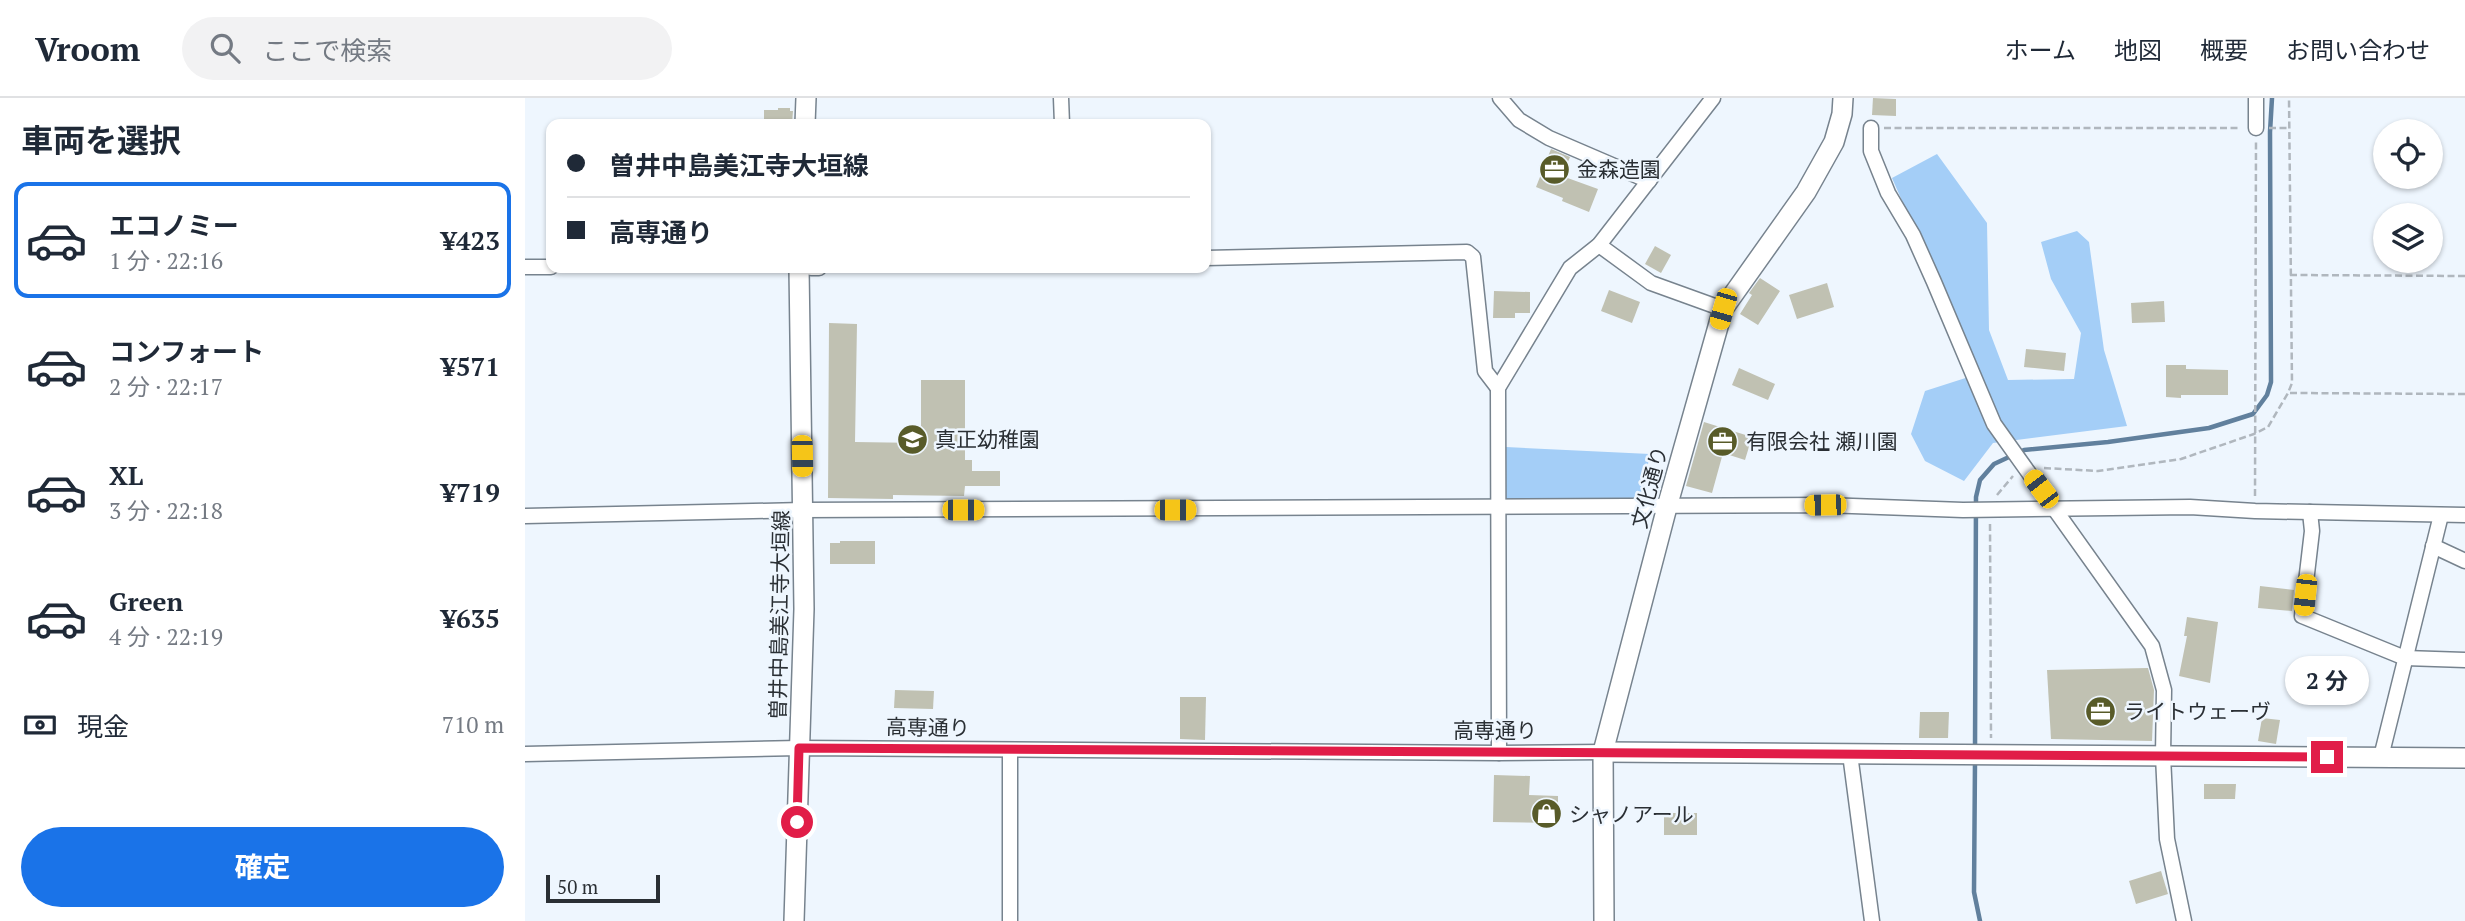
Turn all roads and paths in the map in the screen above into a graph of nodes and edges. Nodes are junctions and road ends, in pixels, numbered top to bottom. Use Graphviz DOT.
graph roads {
  1 [pos="806,98"];
  2 [pos="1061,98"];
  3 [pos="1500,98"];
  4 [pos="1713,98"];
  5 [pos="1830,98"];
  6 [pos="2256,98"];
  7 [pos="2289,98"];
  8 [pos="1843,106"];
  9 [pos="805,119"];
  10 [pos="1062,119"];
  11 [pos="1871,128"];
  12 [pos="2256,128"];
  13 [pos="2289,128"];
  14 [pos="1649,181"];
  15 [pos="1599,245"];
  16 [pos="1211,258"];
  17 [pos="525,267"];
  18 [pos="546,267"];
  19 [pos="799,273"];
  20 [pos="2290,275"];
  21 [pos="2465,276"];
  22 [pos="1723,309"];
  23 [pos="1497,388"];
  24 [pos="2288,393"];
  25 [pos="2465,394"];
  26 [pos="2254,434"];
  27 [pos="2024,467"];
  28 [pos="1499,508"];
  29 [pos="1667,508"];
  30 [pos="2056,508"];
  31 [pos="803,510"];
  32 [pos="1988,510"];
  33 [pos="2255,511"];
  34 [pos="2310,512"];
  35 [pos="2441,515"];
  36 [pos="2465,515"];
  37 [pos="525,516"];
  38 [pos="2433,546"];
  39 [pos="2465,561"];
  40 [pos="2405,658"];
  41 [pos="2465,660"];
  42 [pos="799,748"];
  43 [pos="1010,751"];
  44 [pos="1603,752"];
  45 [pos="1499,753"];
  46 [pos="525,754"];
  47 [pos="1850,754"];
  48 [pos="1988,755"];
  49 [pos="2163,756"];
  50 [pos="2381,757"];
  51 [pos="2465,758"];
  52 [pos="794,921"];
  53 [pos="1010,921"];
  54 [pos="1604,921"];
  55 [pos="1872,921"];
  56 [pos="2184,921"];
  1 -- 9 [label="street"];
  2 -- 10 [label="street"];
  3 -- 14 [label="street"];
  4 -- 14 [label="street"];
  5 -- 8 [label="street"];
  6 -- 12 [label="street"];
  7 -- 13 [label="path"];
  8 -- 22 [label="street, 文化通り"];
  11 -- 12 [label="path"];
  11 -- 27 [label="street"];
  12 -- 13 [label="path"];
  12 -- 26 [label="path"];
  13 -- 20 [label="path"];
  14 -- 15 [label="street"];
  15 -- 22 [label="street"];
  15 -- 23 [label="street"];
  16 -- 23 [label="street"];
  17 -- 18 [label="street"];
  19 -- 31 [label="street, 曽井中島美江寺大垣線"];
  20 -- 21 [label="path"];
  20 -- 24 [label="path"];
  22 -- 29 [label="street, 文化通り"];
  23 -- 28 [label="street"];
  24 -- 25 [label="path"];
  24 -- 26 [label="path"];
  26 -- 27 [label="path"];
  26 -- 33 [label="path"];
  27 -- 30 [label="street"];
  27 -- 32 [label="path"];
  28 -- 29 [label="street"];
  28 -- 31 [label="street"];
  28 -- 45 [label="street"];
  29 -- 32 [label="street"];
  29 -- 44 [label="street, 文化通り"];
  30 -- 32 [label="street"];
  30 -- 33 [label="street"];
  30 -- 49 [label="street"];
  31 -- 37 [label="street"];
  31 -- 42 [label="street, 曽井中島美江寺大垣線"];
  32 -- 48 [label="path"];
  33 -- 34 [label="street"];
  34 -- 35 [label="street"];
  34 -- 40 [label="street"];
  35 -- 36 [label="street"];
  35 -- 38 [label="street"];
  38 -- 39 [label="street"];
  38 -- 40 [label="street"];
  40 -- 41 [label="street"];
  40 -- 50 [label="street"];
  42 -- 43 [label="street, 高専通り"];
  42 -- 46 [label="street, 高専通り"];
  42 -- 52 [label="street, 曽井中島美江寺大垣線"];
  43 -- 45 [label="street, 高専通り"];
  43 -- 53 [label="street"];
  44 -- 45 [label="street, 高専通り"];
  44 -- 47 [label="street, 高専通り"];
  44 -- 54 [label="street, 文化通り"];
  47 -- 48 [label="street, 高専通り"];
  47 -- 55 [label="street"];
  48 -- 49 [label="street, 高専通り"];
  49 -- 50 [label="street, 高専通り"];
  49 -- 56 [label="street"];
  50 -- 51 [label="street, 高専通り"];
}
